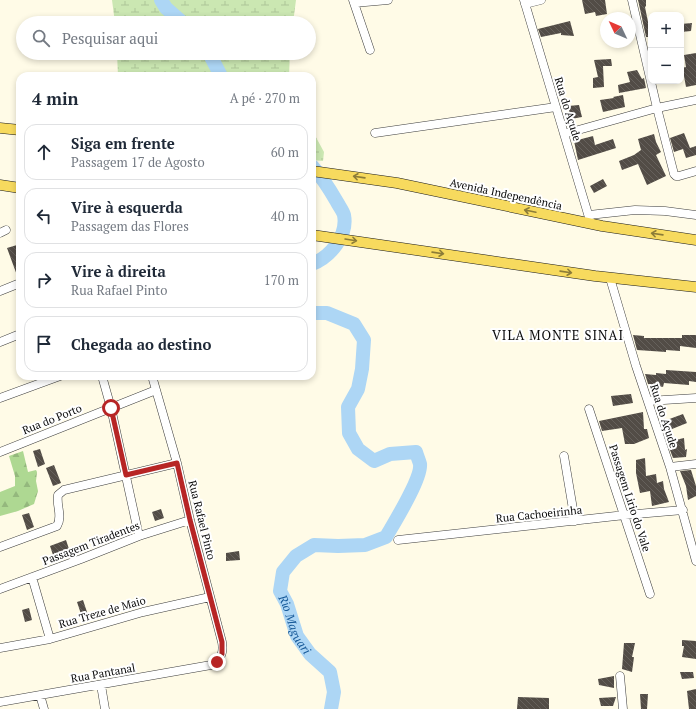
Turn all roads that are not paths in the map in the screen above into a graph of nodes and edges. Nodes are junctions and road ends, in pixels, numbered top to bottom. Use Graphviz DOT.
graph roads {
  1 [pos="388,0"];
  2 [pos="541,0"];
  3 [pos="632,0"];
  4 [pos="354,2"];
  5 [pos="524,2"];
  6 [pos="370,50"];
  7 [pos="696,100"];
  8 [pos="556,107"];
  9 [pos="657,108"];
  10 [pos="0,128"];
  11 [pos="16,130"];
  12 [pos="375,133"];
  13 [pos="564,134"];
  14 [pos="696,171"];
  15 [pos="316,172"];
  16 [pos="0,185"];
  17 [pos="16,187"];
  18 [pos="696,215"];
  19 [pos="590,220"];
  20 [pos="316,236"];
  21 [pos="696,240"];
  22 [pos="610,278"];
  23 [pos="16,285"];
  24 [pos="696,287"];
  25 [pos="0,291"];
  26 [pos="16,336"];
  27 [pos="0,342"];
  28 [pos="49,380"];
  29 [pos="103,380"];
  30 [pos="153,380"];
  31 [pos="156,390"];
  32 [pos="0,398"];
  33 [pos="696,398"];
  34 [pos="648,401"];
  35 [pos="111,408"];
  36 [pos="589,409"];
  37 [pos="0,452"];
  38 [pos="564,456"];
  39 [pos="177,463"];
  40 [pos="696,464"];
  41 [pos="670,467"];
  42 [pos="126,475"];
  43 [pos="683,510"];
  44 [pos="625,516"];
  45 [pos="190,520"];
  46 [pos="575,521"];
  47 [pos="139,536"];
  48 [pos="398,540"];
  49 [pos="0,548"];
  50 [pos="696,561"];
  51 [pos="32,577"];
  52 [pos="0,588"];
  53 [pos="650,594"];
  54 [pos="210,597"];
  55 [pos="50,639"];
  56 [pos="0,648"];
  57 [pos="211,665"];
  58 [pos="620,676"];
  59 [pos="101,685"];
  60 [pos="40,695"];
  61 [pos="0,702"];
  62 [pos="44,709"];
  63 [pos="105,709"];
  64 [pos="623,709"];
  1 -- 4 [label="street"];
  2 -- 5 [label="street"];
  3 -- 9 [label="street"];
  4 -- 6 [label="street"];
  5 -- 8 [label="street, Rua do Açude"];
  7 -- 9 [label="street"];
  8 -- 12 [label="street"];
  8 -- 13 [label="street, Rua do Açude"];
  9 -- 13 [label="street"];
  9 -- 14 [label="street"];
  10 -- 11 [label="main road"];
  13 -- 19 [label="street, Rua do Açude"];
  19 -- 15 [label="main road, Avenida Independência, one-way"];
  16 -- 17 [label="main road"];
  18 -- 19 [label="street"];
  21 -- 19 [label="main road, Avenida Independência, one-way"];
  20 -- 22 [label="main road, one-way"];
  22 -- 24 [label="main road"];
  22 -- 34 [label="street, Rua do Açude"];
  23 -- 25 [label="street"];
  26 -- 27 [label="street"];
  28 -- 32 [label="street"];
  29 -- 35 [label="street"];
  30 -- 31 [label="street, Rua Rafael Pinto"];
  31 -- 35 [label="street, Rua do Porto"];
  31 -- 39 [label="street, Rua Rafael Pinto"];
  33 -- 34 [label="street"];
  34 -- 41 [label="street, Rua do Açude"];
  35 -- 37 [label="street, Rua do Porto"];
  35 -- 42 [label="street"];
  36 -- 44 [label="street, Passagem Lirio do Vale"];
  38 -- 46 [label="street"];
  39 -- 42 [label="street"];
  39 -- 45 [label="street, Rua Rafael Pinto"];
  40 -- 41 [label="street"];
  41 -- 43 [label="street, Rua do Açude"];
  42 -- 47 [label="street"];
  42 -- 49 [label="street"];
  43 -- 44 [label="street, Rua Cachoeirinha"];
  43 -- 50 [label="street, Rua do Açude"];
  44 -- 46 [label="street, Rua Cachoeirinha"];
  44 -- 53 [label="street, Passagem Lirio do Vale"];
  45 -- 47 [label="street, Passagem Tiradentes"];
  45 -- 54 [label="street, Rua Rafael Pinto"];
  46 -- 48 [label="street, Rua Cachoeirinha"];
  47 -- 51 [label="street, Passagem Tiradentes"];
  51 -- 52 [label="street, Passagem Tiradentes"];
  51 -- 55 [label="street"];
  54 -- 55 [label="street, Rua Treze de Maio"];
  54 -- 57 [label="street, Rua Rafael Pinto"];
  55 -- 56 [label="street, Rua Treze de Maio"];
  57 -- 59 [label="street, Rua Pantanal"];
  58 -- 64 [label="street"];
  59 -- 60 [label="street, Rua Pantanal"];
  59 -- 63 [label="street"];
  60 -- 61 [label="street, Rua Pantanal"];
  60 -- 62 [label="street"];
}
